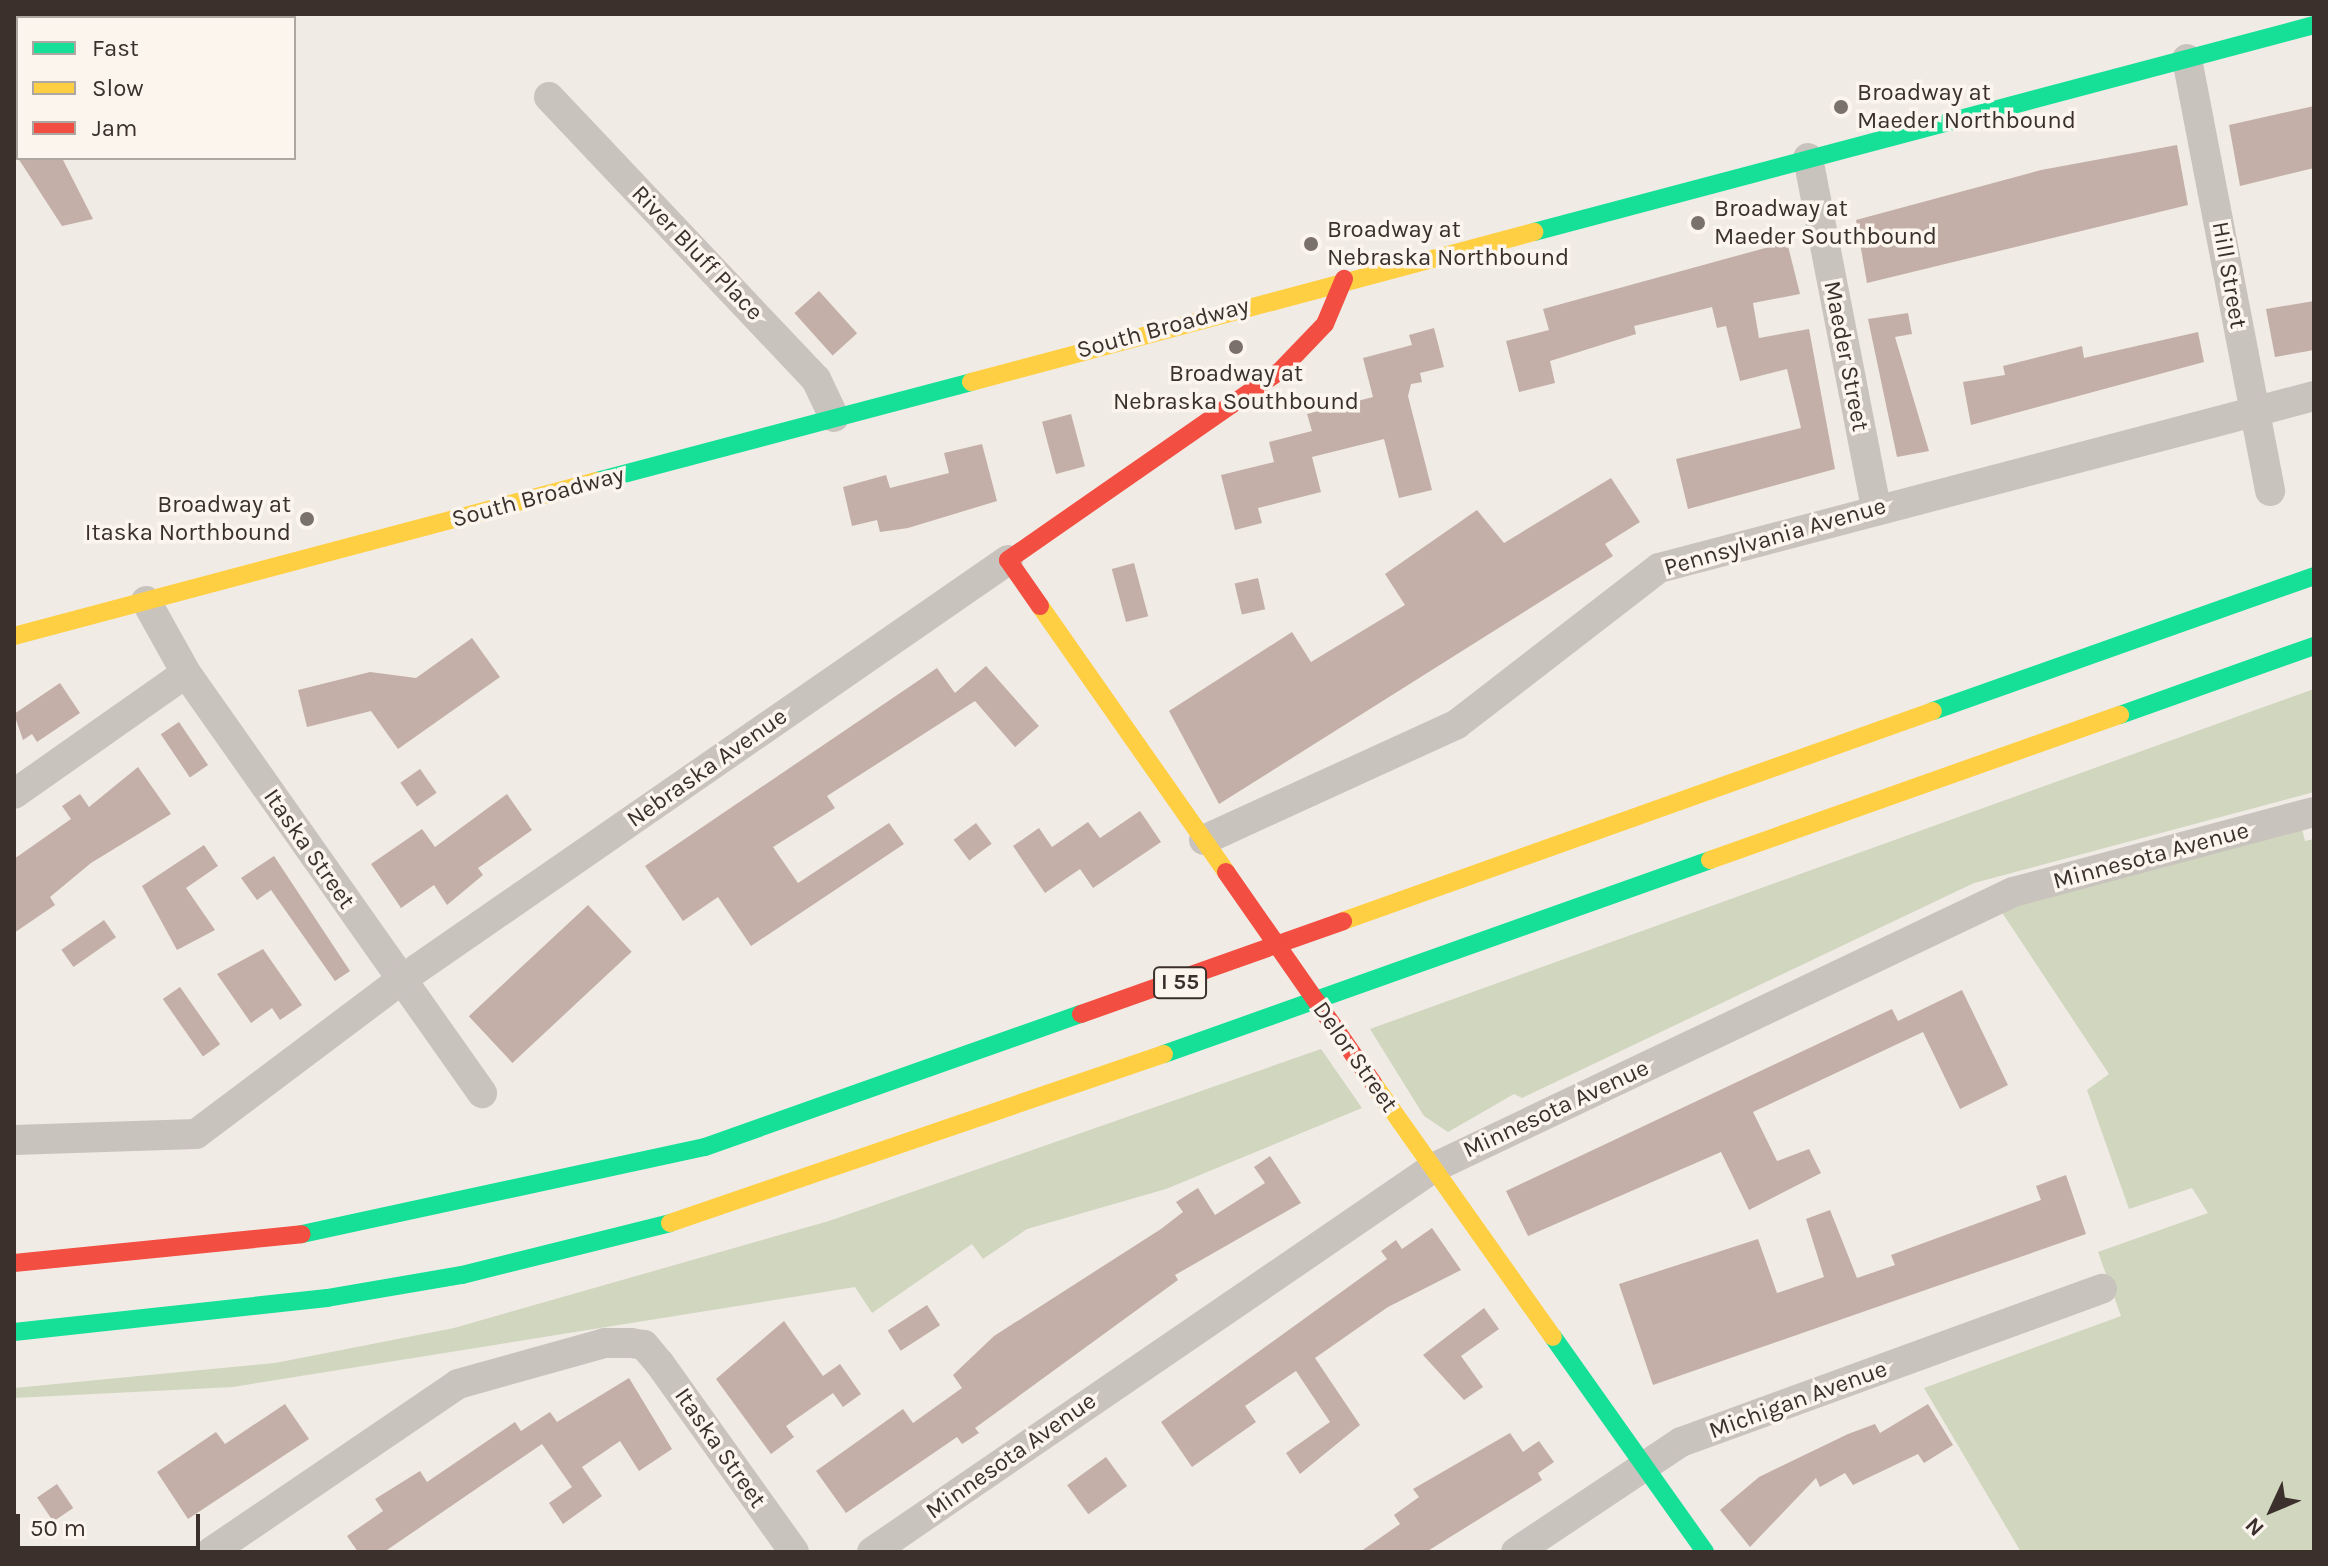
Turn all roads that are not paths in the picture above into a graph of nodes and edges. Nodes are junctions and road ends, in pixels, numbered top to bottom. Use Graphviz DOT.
graph roads {
  1 [pos="2314,25"];
  2 [pos="2187,59"];
  3 [pos="549,97"];
  4 [pos="1808,158"];
  5 [pos="1344,279"];
  6 [pos="2314,396"];
  7 [pos="2253,412"];
  8 [pos="834,417"];
  9 [pos="2270,491"];
  10 [pos="1876,507"];
  11 [pos="1008,560"];
  12 [pos="2314,576"];
  13 [pos="146,601"];
  14 [pos="14,636"];
  15 [pos="2314,646"];
  16 [pos="186,673"];
  17 [pos="14,794"];
  18 [pos="2314,812"];
  19 [pos="1204,840"];
  20 [pos="401,980"];
  21 [pos="482,1093"];
  22 [pos="14,1140"];
  23 [pos="1433,1168"];
  24 [pos="14,1263"];
  25 [pos="2102,1289"];
  26 [pos="14,1332"];
  27 [pos="1643,1463"];
  28 [pos="211,1552"];
  29 [pos="794,1552"];
  30 [pos="872,1552"];
  31 [pos="1516,1552"];
  32 [pos="1705,1552"];
  1 -- 2 [label="main road, South Broadway"];
  2 -- 4 [label="main road, South Broadway"];
  2 -- 7 [label="street, Hill Street"];
  3 -- 8 [label="street, River Bluff Place"];
  4 -- 5 [label="main road, South Broadway"];
  4 -- 10 [label="street, Maeder Street"];
  5 -- 8 [label="main road, South Broadway"];
  5 -- 11 [label="main road, Nebraska Avenue"];
  6 -- 7 [label="street, Pennsylvania Avenue"];
  7 -- 9 [label="street, Hill Street"];
  7 -- 10 [label="street, Pennsylvania Avenue"];
  8 -- 13 [label="main road, South Broadway"];
  10 -- 19 [label="street, Pennsylvania Avenue"];
  11 -- 19 [label="main road, Delor Street"];
  11 -- 20 [label="street, Nebraska Avenue"];
  12 -- 24 [label="main road, I 55"];
  13 -- 14 [label="main road, South Broadway"];
  13 -- 16 [label="street, Itaska Street"];
  15 -- 26 [label="main road"];
  16 -- 17 [label="street"];
  16 -- 20 [label="street, Itaska Street"];
  18 -- 23 [label="street, Minnesota Avenue"];
  19 -- 23 [label="main road, Delor Street, bridge"];
  20 -- 21 [label="street, Itaska Street"];
  20 -- 22 [label="street, Nebraska Avenue"];
  23 -- 27 [label="main road, Delor Street"];
  23 -- 30 [label="street, Minnesota Avenue"];
  25 -- 27 [label="street, Michigan Avenue"];
  27 -- 31 [label="street, Michigan Avenue"];
  27 -- 32 [label="main road, Delor Street"];
  28 -- 29 [label="street, Itaska Street"];
}
